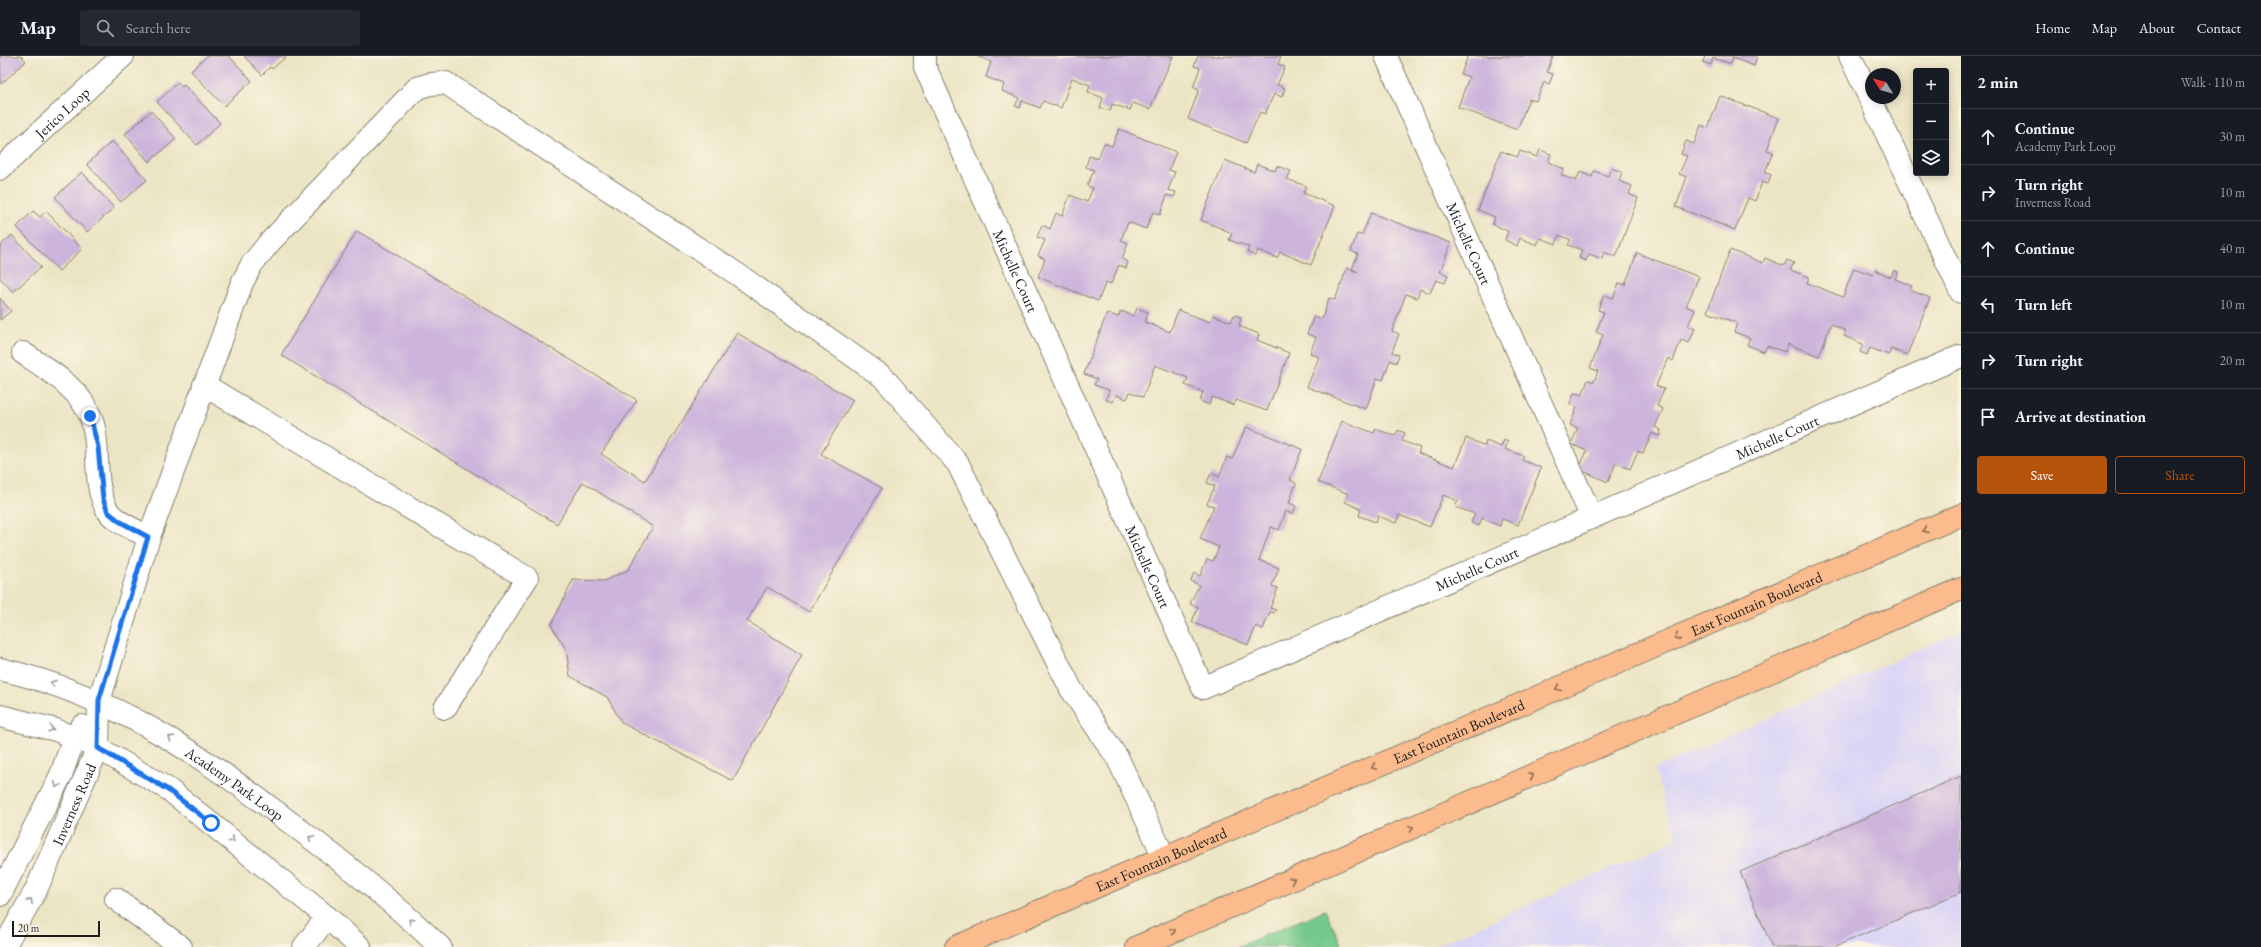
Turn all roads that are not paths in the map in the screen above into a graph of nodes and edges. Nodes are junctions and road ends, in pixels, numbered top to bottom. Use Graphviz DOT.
graph roads {
  1 [pos="123,56"];
  2 [pos="925,56"];
  3 [pos="1386,56"];
  4 [pos="1850,56"];
  5 [pos="0,169"];
  6 [pos="1961,292"];
  7 [pos="23,353"];
  8 [pos="1961,356"];
  9 [pos="204,385"];
  10 [pos="1961,515"];
  11 [pos="1592,518"];
  12 [pos="148,537"];
  13 [pos="1961,589"];
  14 [pos="0,669"];
  15 [pos="99,700"];
  16 [pos="445,708"];
  17 [pos="0,716"];
  18 [pos="74,738"];
  19 [pos="98,748"];
  20 [pos="1164,857"];
  21 [pos="0,894"];
  22 [pos="116,899"];
  23 [pos="327,917"];
  24 [pos="4,947"];
  25 [pos="181,947"];
  26 [pos="304,947"];
  27 [pos="360,947"];
  28 [pos="440,947"];
  29 [pos="956,947"];
  30 [pos="1137,947"];
  1 -- 5 [label="street, Jerico Loop"];
  2 -- 11 [label="street, Michelle Court"];
  3 -- 11 [label="street, Michelle Court"];
  4 -- 6 [label="street"];
  7 -- 12 [label="street"];
  8 -- 11 [label="street, Michelle Court"];
  9 -- 12 [label="street"];
  9 -- 16 [label="street"];
  9 -- 20 [label="street"];
  10 -- 20 [label="highway, East Fountain Boulevard, one-way"];
  12 -- 15 [label="street"];
  30 -- 13 [label="highway, one-way"];
  15 -- 14 [label="street, Academy Park Loop, one-way"];
  15 -- 18 [label="street, Inverness Road"];
  15 -- 19 [label="street, Inverness Road"];
  28 -- 15 [label="street, Academy Park Loop, one-way"];
  17 -- 18 [label="street, one-way"];
  18 -- 19 [label="street"];
  18 -- 21 [label="street, Inverness Road, one-way"];
  19 -- 23 [label="street, one-way"];
  24 -- 19 [label="street, Inverness Road, one-way"];
  20 -- 29 [label="highway, East Fountain Boulevard"];
  22 -- 25 [label="street"];
  23 -- 26 [label="street"];
  23 -- 27 [label="street"];
}
